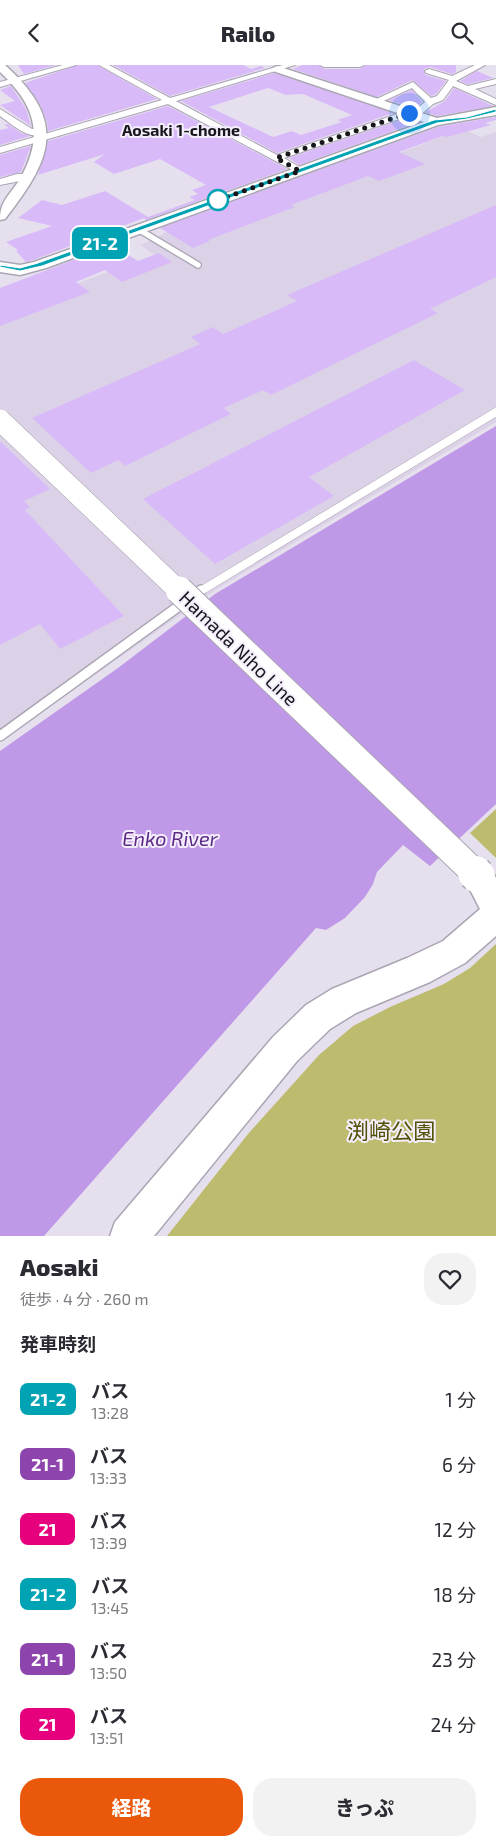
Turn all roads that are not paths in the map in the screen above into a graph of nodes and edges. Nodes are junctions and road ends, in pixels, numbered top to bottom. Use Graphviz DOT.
graph roads {
  1 [pos="72,65"];
  2 [pos="103,65"];
  3 [pos="324,65"];
  4 [pos="360,65"];
  5 [pos="481,65"];
  6 [pos="0,66"];
  7 [pos="280,66"];
  8 [pos="429,71"];
  9 [pos="18,80"];
  10 [pos="453,81"];
  11 [pos="496,81"];
  12 [pos="0,85"];
  13 [pos="468,89"];
  14 [pos="169,100"];
  15 [pos="374,102"];
  16 [pos="430,102"];
  17 [pos="496,102"];
  18 [pos="496,111"];
  19 [pos="0,112"];
  20 [pos="412,114"];
  21 [pos="436,121"];
  22 [pos="0,124"];
  23 [pos="41,135"];
  24 [pos="27,142"];
  25 [pos="0,150"];
  26 [pos="276,158"];
  27 [pos="300,171"];
  28 [pos="27,177"];
  29 [pos="0,182"];
  30 [pos="0,216"];
  31 [pos="138,229"];
  32 [pos="198,265"];
  33 [pos="0,267"];
  34 [pos="496,412"];
  35 [pos="0,420"];
  36 [pos="0,736"];
  37 [pos="487,881"];
  38 [pos="496,907"];
  39 [pos="496,915"];
  40 [pos="129,1236"];
  1 -- 9 [label="street"];
  2 -- 14 [label="street"];
  3 -- 4 [label="street"];
  5 -- 10 [label="street"];
  6 -- 9 [label="street"];
  7 -- 14 [label="street"];
  7 -- 15 [label="street"];
  8 -- 10 [label="street"];
  9 -- 12 [label="street"];
  9 -- 23 [label="street"];
  10 -- 13 [label="street"];
  10 -- 16 [label="street"];
  11 -- 13 [label="street"];
  13 -- 17 [label="street"];
  14 -- 23 [label="street"];
  14 -- 26 [label="street"];
  15 -- 16 [label="street"];
  15 -- 20 [label="street"];
  16 -- 20 [label="street"];
  18 -- 21 [label="street"];
  19 -- 23 [label="street"];
  20 -- 21 [label="street"];
  20 -- 26 [label="street"];
  21 -- 27 [label="street"];
  22 -- 24 [label="street"];
  23 -- 24 [label="street"];
  23 -- 28 [label="street"];
  24 -- 25 [label="street"];
  26 -- 27 [label="street"];
  27 -- 31 [label="street"];
  28 -- 29 [label="street"];
  28 -- 30 [label="street"];
  31 -- 32 [label="lane"];
  31 -- 33 [label="street"];
  34 -- 36 [label="lane"];
  35 -- 37 [label="street, Hamada Niho Line, bridge"];
  37 -- 38 [label="street, Hamada Niho Line"];
  39 -- 40 [label="street"];
}
